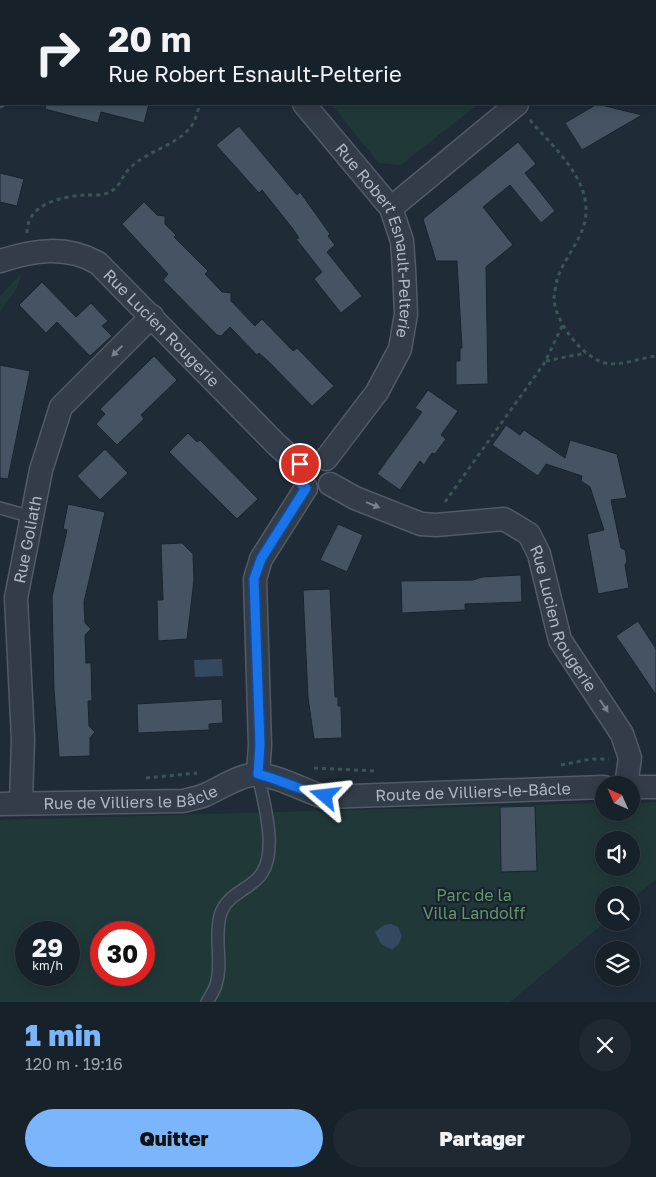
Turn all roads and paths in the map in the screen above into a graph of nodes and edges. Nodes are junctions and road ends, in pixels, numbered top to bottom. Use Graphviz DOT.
graph roads {
  1 [pos="200,105"];
  2 [pos="305,105"];
  3 [pos="515,105"];
  4 [pos="517,105"];
  5 [pos="391,208"];
  6 [pos="29,251"];
  7 [pos="0,261"];
  8 [pos="152,316"];
  9 [pos="563,324"];
  10 [pos="587,353"];
  11 [pos="656,356"];
  12 [pos="545,362"];
  13 [pos="326,459"];
  14 [pos="300,464"];
  15 [pos="330,484"];
  16 [pos="306,488"];
  17 [pos="0,508"];
  18 [pos="32,517"];
  19 [pos="436,525"];
  20 [pos="614,759"];
  21 [pos="555,766"];
  22 [pos="310,767"];
  23 [pos="205,772"];
  24 [pos="377,772"];
  25 [pos="258,774"];
  26 [pos="627,776"];
  27 [pos="137,778"];
  28 [pos="656,786"];
  29 [pos="640,787"];
  30 [pos="595,788"];
  31 [pos="11,804"];
  32 [pos="207,1002"];
  1 -- 6 [label="path"];
  2 -- 5 [label="street, Rue Robert Esnault-Pelterie"];
  3 -- 5 [label="street"];
  4 -- 9 [label="path"];
  5 -- 13 [label="street, Rue Robert Esnault-Pelterie"];
  6 -- 7 [label="street, Rue Lucien Rougerie"];
  6 -- 8 [label="street, Rue Lucien Rougerie"];
  8 -- 14 [label="street, Rue Lucien Rougerie"];
  8 -- 18 [label="street, Rue Goliath, one-way"];
  9 -- 10 [label="path"];
  9 -- 12 [label="path"];
  10 -- 11 [label="path"];
  10 -- 12 [label="path"];
  12 -- 19 [label="path"];
  13 -- 14 [label="street"];
  13 -- 15 [label="street"];
  14 -- 16 [label="street"];
  15 -- 16 [label="street"];
  15 -- 19 [label="street, Rue Lucien Rougerie, one-way"];
  16 -- 25 [label="street"];
  17 -- 18 [label="lane"];
  18 -- 31 [label="street, Rue Goliath"];
  19 -- 26 [label="street, Rue Lucien Rougerie, one-way"];
  20 -- 21 [label="path"];
  22 -- 24 [label="path"];
  23 -- 27 [label="path"];
  25 -- 30 [label="street, Route de Villiers-le-Bâcle"];
  25 -- 31 [label="street, Rue de Villiers le Bâcle"];
  25 -- 32 [label="lane"];
  28 -- 29 [label="street"];
}
